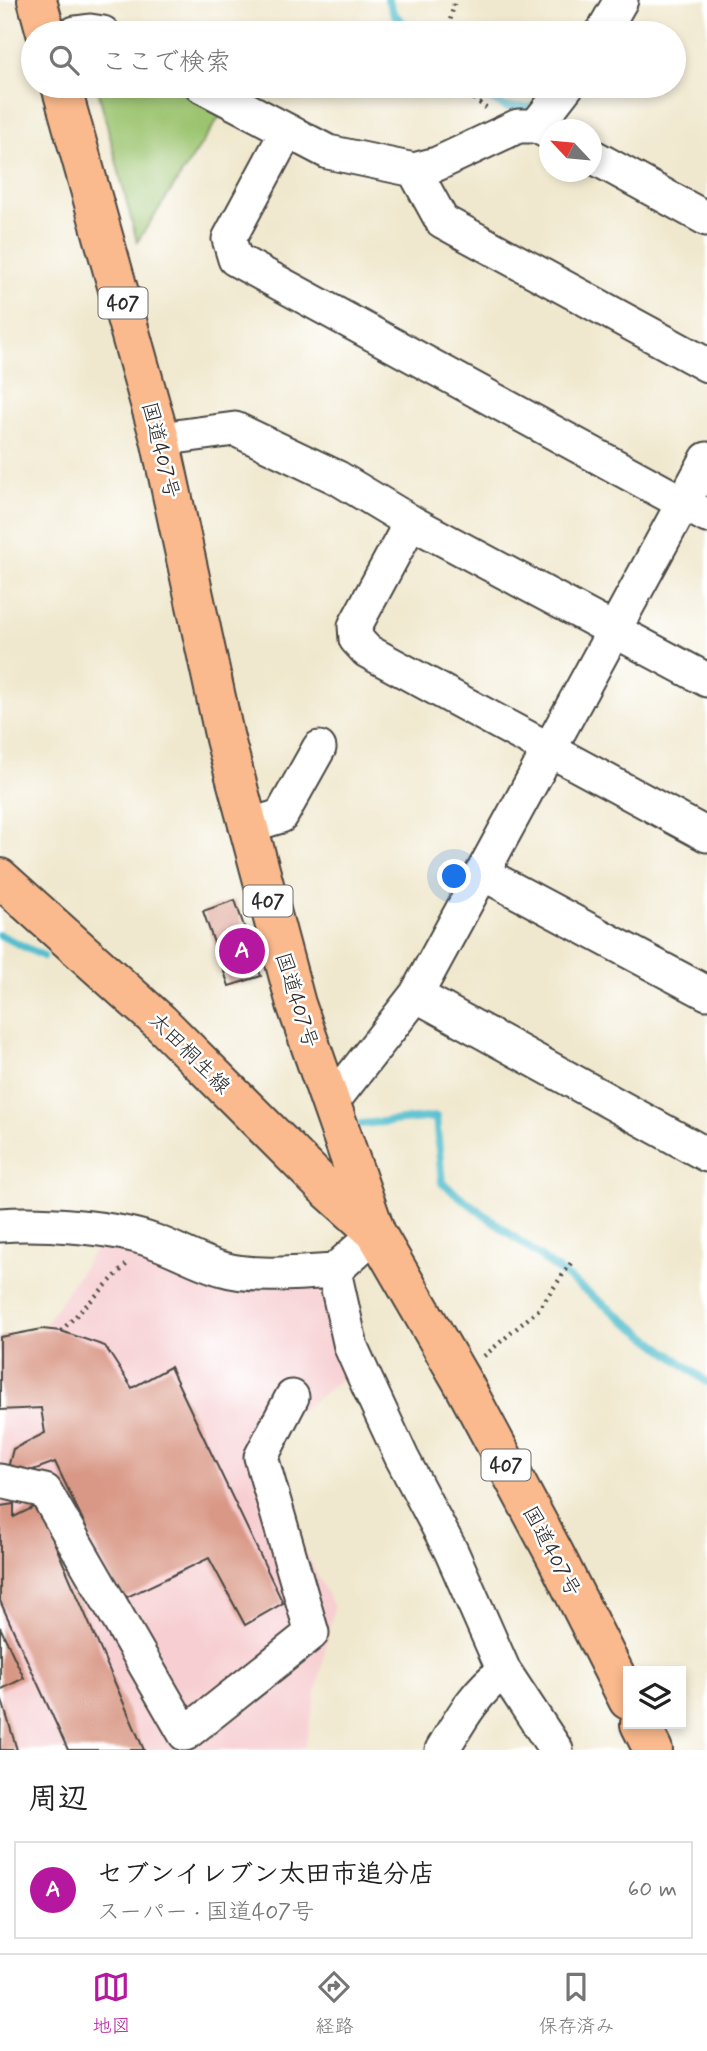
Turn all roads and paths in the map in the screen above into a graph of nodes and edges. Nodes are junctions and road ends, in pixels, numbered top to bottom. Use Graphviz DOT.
graph roads {
  1 [pos="37,0"];
  2 [pos="455,0"];
  3 [pos="621,0"];
  4 [pos="43,21"];
  5 [pos="450,21"];
  6 [pos="610,21"];
  7 [pos="64,98"];
  8 [pos="224,98"];
  9 [pos="560,98"];
  10 [pos="549,119"];
  11 [pos="539,129"];
  12 [pos="286,131"];
  13 [pos="602,161"];
  14 [pos="414,170"];
  15 [pos="707,219"];
  16 [pos="707,365"];
  17 [pos="160,439"];
  18 [pos="707,458"];
  19 [pos="695,510"];
  20 [pos="411,522"];
  21 [pos="614,630"];
  22 [pos="707,680"];
  23 [pos="319,748"];
  24 [pos="549,750"];
  25 [pos="248,826"];
  26 [pos="707,835"];
  27 [pos="482,873"];
  28 [pos="0,878"];
  29 [pos="707,993"];
  30 [pos="416,995"];
  31 [pos="328,1095"];
  32 [pos="707,1154"];
  33 [pos="0,1224"];
  34 [pos="376,1233"];
  35 [pos="151,1240"];
  36 [pos="571,1263"];
  37 [pos="334,1271"];
  38 [pos="61,1331"];
  39 [pos="459,1378"];
  40 [pos="292,1397"];
  41 [pos="0,1481"];
  42 [pos="504,1671"];
  43 [pos="623,1690"];
  44 [pos="642,1729"];
  45 [pos="181,1742"];
  46 [pos="442,1750"];
  47 [pos="556,1750"];
  48 [pos="653,1750"];
  1 -- 4 [label="main road"];
  2 -- 5 [label="path"];
  3 -- 6 [label="street"];
  7 -- 17 [label="main road, 国道407号 / 407"];
  8 -- 12 [label="street"];
  9 -- 10 [label="street"];
  11 -- 14 [label="street"];
  12 -- 14 [label="street"];
  12 -- 19 [label="street"];
  13 -- 15 [label="street"];
  14 -- 16 [label="street"];
  17 -- 20 [label="street"];
  17 -- 25 [label="main road, 国道407号 / 407"];
  18 -- 19 [label="street"];
  19 -- 21 [label="street"];
  20 -- 21 [label="street"];
  20 -- 24 [label="street"];
  21 -- 22 [label="street"];
  21 -- 24 [label="street"];
  23 -- 25 [label="street"];
  24 -- 26 [label="street"];
  24 -- 27 [label="street"];
  25 -- 31 [label="main road, 国道407号 / 407"];
  27 -- 29 [label="street"];
  27 -- 30 [label="street"];
  28 -- 34 [label="main road, 太田桐生線"];
  30 -- 31 [label="street"];
  30 -- 32 [label="street"];
  31 -- 34 [label="main road, 国道407号 / 407"];
  33 -- 35 [label="street"];
  34 -- 37 [label="street"];
  34 -- 39 [label="main road, 国道407号 / 407"];
  35 -- 37 [label="street"];
  35 -- 38 [label="path"];
  36 -- 39 [label="path"];
  37 -- 42 [label="street"];
  39 -- 43 [label="main road, 国道407号 / 407"];
  40 -- 45 [label="street"];
  41 -- 45 [label="street"];
  42 -- 46 [label="street"];
  42 -- 47 [label="street"];
  44 -- 48 [label="main road"];
}
